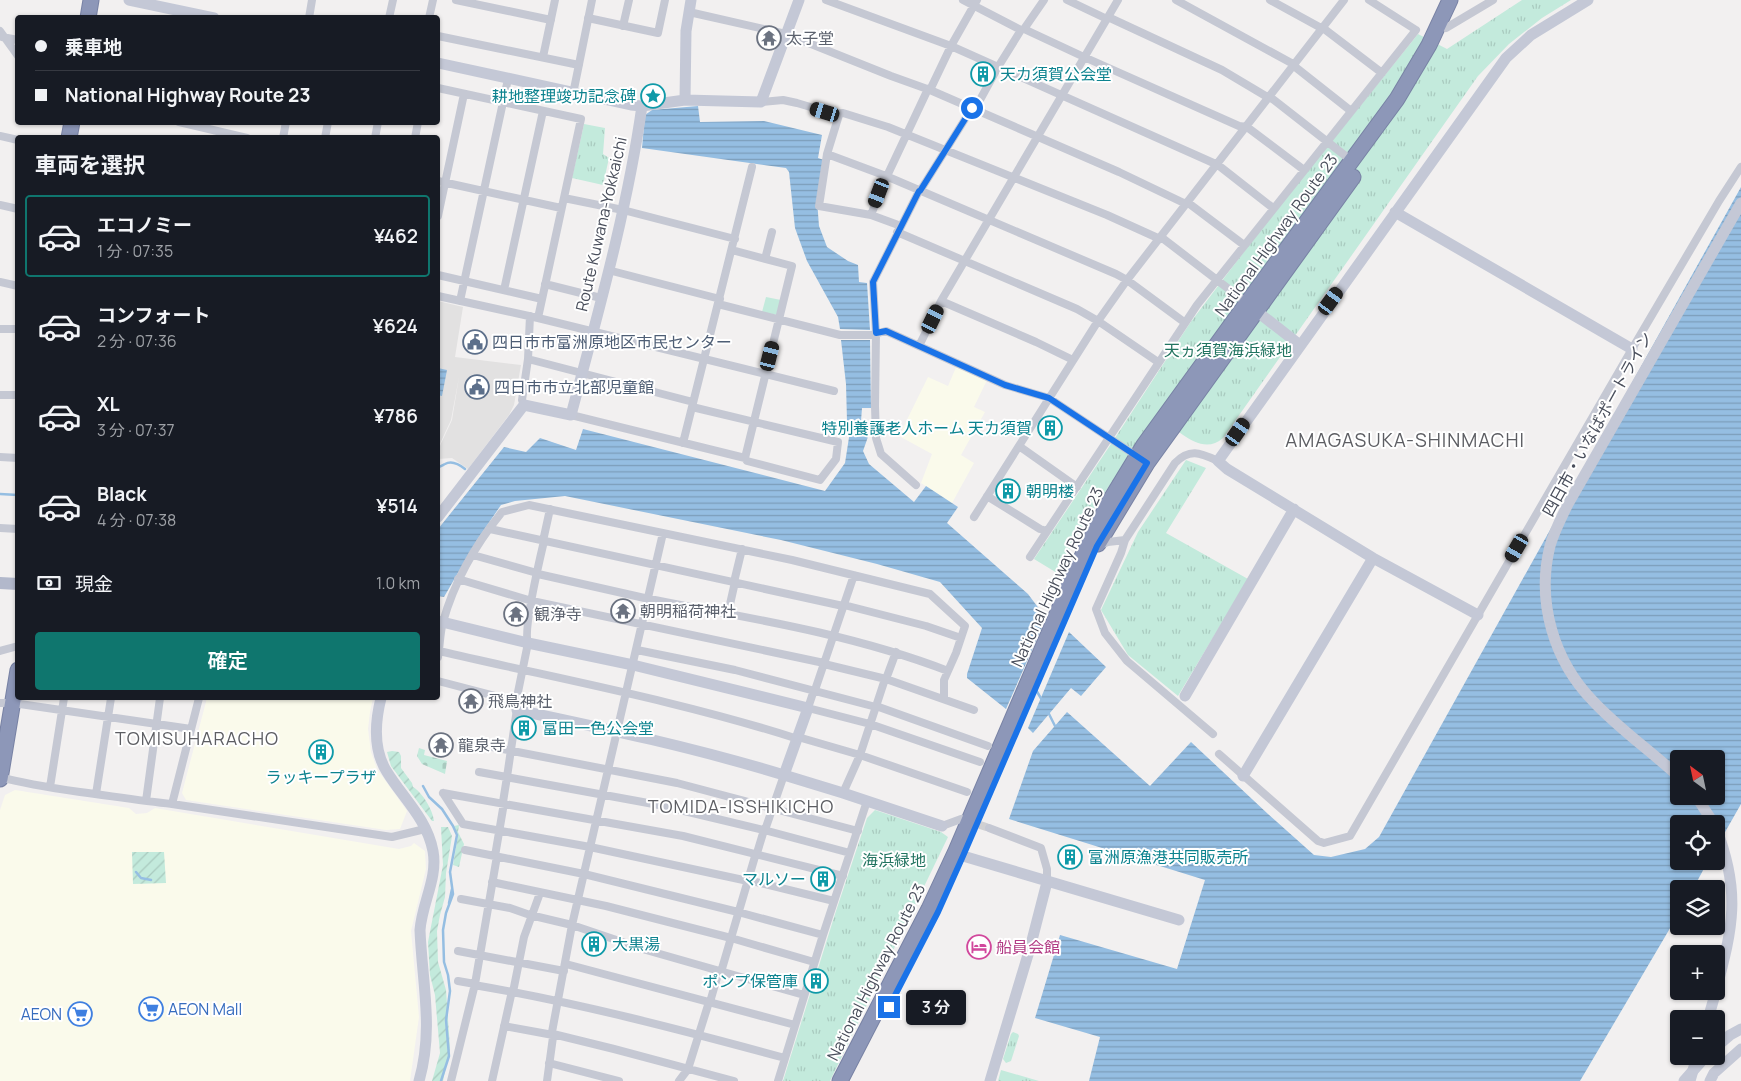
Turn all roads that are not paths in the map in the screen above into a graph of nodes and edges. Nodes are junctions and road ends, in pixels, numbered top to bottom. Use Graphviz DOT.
graph roads {
  1 [pos="91,0"];
  2 [pos="130,0"];
  3 [pos="312,0"];
  4 [pos="393,0"];
  5 [pos="433,0"];
  6 [pos="456,0"];
  7 [pos="555,0"];
  8 [pos="592,0"];
  9 [pos="629,0"];
  10 [pos="665,0"];
  11 [pos="690,0"];
  12 [pos="799,0"];
  13 [pos="826,0"];
  14 [pos="963,0"];
  15 [pos="1044,0"];
  16 [pos="1066,0"];
  17 [pos="1118,0"];
  18 [pos="1176,0"];
  19 [pos="1270,0"];
  20 [pos="1344,0"];
  21 [pos="1369,0"];
  22 [pos="1450,0"];
  23 [pos="1459,0"];
  24 [pos="1493,0"];
  25 [pos="1588,0"];
  26 [pos="976,3"];
  27 [pos="689,12"];
  28 [pos="88,15"];
  29 [pos="200,15"];
  30 [pos="310,15"];
  31 [pos="390,15"];
  32 [pos="430,15"];
  33 [pos="588,18"];
  34 [pos="1107,18"];
  35 [pos="551,20"];
  36 [pos="623,26"];
  37 [pos="1323,28"];
  38 [pos="1446,28"];
  39 [pos="1023,29"];
  40 [pos="786,34"];
  41 [pos="2,35"];
  42 [pos="440,36"];
  43 [pos="15,39"];
  44 [pos="950,46"];
  45 [pos="15,52"];
  46 [pos="1084,57"];
  47 [pos="543,58"];
  48 [pos="440,63"];
  49 [pos="579,65"];
  50 [pos="1294,66"];
  51 [pos="998,67"];
  52 [pos="1382,73"];
  53 [pos="508,79"];
  54 [pos="440,88"];
  55 [pos="929,90"];
  56 [pos="464,94"];
  57 [pos="573,94"];
  58 [pos="1061,95"];
  59 [pos="1270,97"];
  60 [pos="685,100"];
  61 [pos="503,102"];
  62 [pos="761,102"];
  63 [pos="642,106"];
  64 [pos="974,109"];
  65 [pos="543,111"];
  66 [pos="1351,111"];
  67 [pos="839,114"];
  68 [pos="192,125"];
  69 [pos="1247,127"];
  70 [pos="907,134"];
  71 [pos="234,135"];
  72 [pos="0,136"];
  73 [pos="1038,137"];
  74 [pos="15,139"];
  75 [pos="1326,142"];
  76 [pos="946,149"];
  77 [pos="827,154"];
  78 [pos="1352,161"];
  79 [pos="1218,165"];
  80 [pos="752,167"];
  81 [pos="1741,167"];
  82 [pos="1304,170"];
  83 [pos="887,176"];
  84 [pos="1012,178"];
  85 [pos="441,182"];
  86 [pos="484,191"];
  87 [pos="920,191"];
  88 [pos="564,198"];
  89 [pos="523,200"];
  90 [pos="1187,203"];
  91 [pos="1741,204"];
  92 [pos="0,205"];
  93 [pos="15,208"];
  94 [pos="561,208"];
  95 [pos="1273,208"];
  96 [pos="623,210"];
  97 [pos="1395,212"];
  98 [pos="871,215"];
  99 [pos="988,219"];
  100 [pos="899,229"];
  101 [pos="772,232"];
  102 [pos="1160,238"];
  103 [pos="735,239"];
  104 [pos="1244,245"];
  105 [pos="732,250"];
  106 [pos="765,259"];
  107 [pos="965,260"];
  108 [pos="608,270"];
  109 [pos="440,275"];
  110 [pos="1216,279"];
  111 [pos="1127,280"];
  112 [pos="465,281"];
  113 [pos="0,282"];
  114 [pos="545,284"];
  115 [pos="15,285"];
  116 [pos="504,290"];
  117 [pos="440,296"];
  118 [pos="601,298"];
  119 [pos="542,299"];
  120 [pos="460,301"];
  121 [pos="719,301"];
  122 [pos="941,301"];
  123 [pos="1252,307"];
  124 [pos="534,317"];
  125 [pos="779,319"];
  126 [pos="1098,321"];
  127 [pos="1184,322"];
  128 [pos="0,329"];
  129 [pos="15,329"];
  130 [pos="593,331"];
  131 [pos="874,334"];
  132 [pos="1300,345"];
  133 [pos="919,346"];
  134 [pos="1632,349"];
  135 [pos="528,359"];
  136 [pos="704,360"];
  137 [pos="1073,360"];
  138 [pos="1158,362"];
  139 [pos="582,374"];
  140 [pos="766,375"];
  141 [pos="834,391"];
  142 [pos="0,395"];
  143 [pos="15,395"];
  144 [pos="1049,398"];
  145 [pos="692,404"];
  146 [pos="524,405"];
  147 [pos="571,415"];
  148 [pos="753,422"];
  149 [pos="1109,439"];
  150 [pos="683,443"];
  151 [pos="1019,446"];
  152 [pos="0,458"];
  153 [pos="15,458"];
  154 [pos="745,458"];
  155 [pos="1142,459"];
  156 [pos="1218,461"];
  157 [pos="916,485"];
  158 [pos="1077,487"];
  159 [pos="987,496"];
  160 [pos="550,509"];
  161 [pos="1294,509"];
  162 [pos="440,514"];
  163 [pos="974,517"];
  164 [pos="0,528"];
  165 [pos="15,529"];
  166 [pos="490,529"];
  167 [pos="1047,531"];
  168 [pos="663,533"];
  169 [pos="1125,540"];
  170 [pos="543,541"];
  171 [pos="1097,546"];
  172 [pos="742,549"];
  173 [pos="473,556"];
  174 [pos="1030,557"];
  175 [pos="1373,558"];
  176 [pos="656,566"];
  177 [pos="538,574"];
  178 [pos="854,575"];
  179 [pos="458,579"];
  180 [pos="734,582"];
  181 [pos="0,583"];
  182 [pos="15,584"];
  183 [pos="649,599"];
  184 [pos="532,600"];
  185 [pos="844,606"];
  186 [pos="1064,608"];
  187 [pos="728,613"];
  188 [pos="1478,615"];
  189 [pos="441,622"];
  190 [pos="643,624"];
  191 [pos="833,636"];
  192 [pos="961,638"];
  193 [pos="528,643"];
  194 [pos="15,647"];
  195 [pos="637,650"];
  196 [pos="0,651"];
  197 [pos="896,652"];
  198 [pos="440,654"];
  199 [pos="824,663"];
  200 [pos="633,665"];
  201 [pos="522,670"];
  202 [pos="948,670"];
  203 [pos="15,678"];
  204 [pos="885,679"];
  205 [pos="440,682"];
  206 [pos="815,690"];
  207 [pos="627,693"];
  208 [pos="1185,696"];
  209 [pos="944,699"];
  210 [pos="64,700"];
  211 [pos="111,700"];
  212 [pos="160,700"];
  213 [pos="199,700"];
  214 [pos="381,700"];
  215 [pos="6,703"];
  216 [pos="518,706"];
  217 [pos="876,707"];
  218 [pos="808,708"];
  219 [pos="62,710"];
  220 [pos="974,710"];
  221 [pos="108,717"];
  222 [pos="870,724"];
  223 [pos="156,725"];
  224 [pos="191,729"];
  225 [pos="616,731"];
  226 [pos="1213,734"];
  227 [pos="798,738"];
  228 [pos="1009,738"];
  229 [pos="487,746"];
  230 [pos="988,746"];
  231 [pos="510,750"];
  232 [pos="1219,754"];
  233 [pos="860,755"];
  234 [pos="980,762"];
  235 [pos="608,769"];
  236 [pos="1670,769"];
  237 [pos="479,772"];
  238 [pos="784,775"];
  239 [pos="1244,776"];
  240 [pos="0,777"];
  241 [pos="507,777"];
  242 [pos="50,787"];
  243 [pos="843,792"];
  244 [pos="967,792"];
  245 [pos="96,794"];
  246 [pos="602,795"];
  247 [pos="146,801"];
  248 [pos="867,801"];
  249 [pos="504,803"];
  250 [pos="172,804"];
  251 [pos="772,808"];
  252 [pos="961,819"];
  253 [pos="596,821"];
  254 [pos="942,826"];
  255 [pos="989,828"];
  256 [pos="425,829"];
  257 [pos="500,829"];
  258 [pos="765,830"];
  259 [pos="858,831"];
  260 [pos="590,847"];
  261 [pos="465,850"];
  262 [pos="1725,852"];
  263 [pos="756,853"];
  264 [pos="850,853"];
  265 [pos="496,856"];
  266 [pos="963,856"];
  267 [pos="584,874"];
  268 [pos="843,876"];
  269 [pos="748,881"];
  270 [pos="492,882"];
  271 [pos="1047,882"];
  272 [pos="540,893"];
  273 [pos="461,899"];
  274 [pos="578,900"];
  275 [pos="834,901"];
  276 [pos="488,903"];
  277 [pos="738,912"];
  278 [pos="533,915"];
  279 [pos="1178,920"];
  280 [pos="572,925"];
  281 [pos="823,936"];
  282 [pos="731,938"];
  283 [pos="458,952"];
  284 [pos="479,955"];
  285 [pos="1725,957"];
  286 [pos="518,962"];
  287 [pos="814,962"];
  288 [pos="565,968"];
  289 [pos="720,972"];
  290 [pos="458,981"];
  291 [pos="475,985"];
  292 [pos="512,992"];
  293 [pos="804,995"];
  294 [pos="558,1001"];
  295 [pos="710,1002"];
  296 [pos="504,1026"];
  297 [pos="795,1026"];
  298 [pos="1741,1028"];
  299 [pos="553,1034"];
  300 [pos="699,1035"];
  301 [pos="1725,1039"];
  302 [pos="1741,1049"];
  303 [pos="785,1058"];
  304 [pos="549,1063"];
  305 [pos="1694,1065"];
  306 [pos="1698,1065"];
  307 [pos="688,1069"];
  308 [pos="419,1081"];
  309 [pos="450,1081"];
  310 [pos="492,1081"];
  311 [pos="547,1081"];
  312 [pos="619,1081"];
  313 [pos="679,1081"];
  314 [pos="734,1081"];
  315 [pos="778,1081"];
  316 [pos="840,1081"];
  317 [pos="850,1081"];
  318 [pos="990,1081"];
  319 [pos="1684,1081"];
  320 [pos="1690,1081"];
  321 [pos="1710,1081"];
  1 -- 28 [label="highway"];
  2 -- 29 [label="street"];
  3 -- 30 [label="street"];
  4 -- 31 [label="street"];
  5 -- 32 [label="street"];
  6 -- 35 [label="street"];
  7 -- 35 [label="street"];
  8 -- 33 [label="street"];
  9 -- 36 [label="street"];
  10 -- 36 [label="street"];
  11 -- 27 [label="street"];
  12 -- 40 [label="street"];
  13 -- 44 [label="street"];
  14 -- 26 [label="street"];
  15 -- 39 [label="street"];
  16 -- 34 [label="street"];
  17 -- 34 [label="street"];
  18 -- 50 [label="street"];
  19 -- 37 [label="street"];
  20 -- 37 [label="street"];
  21 -- 52 [label="street"];
  22 -- 78 [label="highway, National Highway Route 23"];
  23 -- 38 [label="highway, National Highway Route 23"];
  24 -- 38 [label="street"];
  25 -- 97 [label="street"];
  26 -- 39 [label="street"];
  26 -- 44 [label="street"];
  27 -- 40 [label="street"];
  27 -- 60 [label="street"];
  33 -- 36 [label="street"];
  33 -- 49 [label="street"];
  34 -- 46 [label="street"];
  34 -- 59 [label="street"];
  35 -- 47 [label="street"];
  37 -- 50 [label="street"];
  37 -- 52 [label="street"];
  38 -- 123 [label="highway, National Highway Route 23"];
  39 -- 46 [label="street"];
  39 -- 51 [label="street"];
  40 -- 55 [label="street"];
  40 -- 62 [label="street"];
  41 -- 43 [label="street"];
  41 -- 45 [label="street"];
  42 -- 47 [label="street"];
  44 -- 51 [label="street"];
  44 -- 55 [label="street"];
  46 -- 58 [label="street"];
  46 -- 69 [label="street"];
  47 -- 49 [label="street"];
  48 -- 53 [label="street"];
  49 -- 57 [label="street"];
  50 -- 59 [label="street"];
  50 -- 66 [label="street"];
  51 -- 58 [label="street"];
  51 -- 64 [label="street"];
  52 -- 66 [label="street"];
  53 -- 57 [label="street"];
  53 -- 61 [label="street"];
  54 -- 56 [label="street"];
  55 -- 64 [label="street"];
  55 -- 70 [label="street"];
  56 -- 61 [label="street"];
  56 -- 85 [label="street"];
  57 -- 63 [label="street"];
  58 -- 73 [label="street"];
  58 -- 79 [label="street"];
  59 -- 69 [label="street"];
  59 -- 75 [label="street"];
  60 -- 62 [label="street"];
  60 -- 63 [label="street"];
  61 -- 65 [label="street"];
  61 -- 86 [label="street"];
  62 -- 67 [label="street"];
  63 -- 96 [label="street, Route Kuwana-Yokkaichi"];
  64 -- 73 [label="street"];
  64 -- 76 [label="street"];
  65 -- 88 [label="street"];
  65 -- 89 [label="street"];
  66 -- 75 [label="street"];
  67 -- 70 [label="street"];
  67 -- 77 [label="street"];
  68 -- 71 [label="street"];
  69 -- 79 [label="street"];
  69 -- 82 [label="street"];
  70 -- 76 [label="street"];
  70 -- 83 [label="street"];
  72 -- 74 [label="street"];
  73 -- 84 [label="street"];
  73 -- 90 [label="street"];
  75 -- 78 [label="street"];
  75 -- 82 [label="street"];
  76 -- 84 [label="street"];
  76 -- 87 [label="street"];
  77 -- 83 [label="street"];
  77 -- 98 [label="street"];
  78 -- 123 [label="highway, National Highway Route 23"];
  79 -- 90 [label="street"];
  79 -- 95 [label="street"];
  80 -- 103 [label="street"];
  81 -- 134 [label="street"];
  82 -- 95 [label="street"];
  83 -- 87 [label="street"];
  83 -- 98 [label="street"];
  84 -- 99 [label="street"];
  84 -- 102 [label="street"];
  85 -- 86 [label="street"];
  86 -- 89 [label="street"];
  86 -- 112 [label="street"];
  87 -- 99 [label="street"];
  87 -- 100 [label="street"];
  88 -- 94 [label="street"];
  88 -- 96 [label="street"];
  89 -- 94 [label="street"];
  89 -- 116 [label="street"];
  90 -- 102 [label="street"];
  90 -- 104 [label="street"];
  91 -- 236 [label="street, 四日市・いなばポートライン"];
  92 -- 93 [label="street"];
  94 -- 114 [label="street"];
  95 -- 104 [label="street"];
  96 -- 103 [label="street"];
  96 -- 108 [label="street, Route Kuwana-Yokkaichi"];
  97 -- 132 [label="street"];
  97 -- 134 [label="street"];
  98 -- 100 [label="street"];
  99 -- 107 [label="street"];
  99 -- 111 [label="street"];
  100 -- 107 [label="street"];
  100 -- 131 [label="street"];
  101 -- 106 [label="street"];
  102 -- 110 [label="street"];
  102 -- 111 [label="street"];
  103 -- 105 [label="street"];
  104 -- 110 [label="street"];
  105 -- 106 [label="street"];
  105 -- 121 [label="street"];
  106 -- 125 [label="street"];
  107 -- 122 [label="street"];
  107 -- 126 [label="street"];
  108 -- 118 [label="street, Route Kuwana-Yokkaichi"];
  108 -- 121 [label="street"];
  109 -- 112 [label="street"];
  110 -- 123 [label="street"];
  110 -- 127 [label="street"];
  111 -- 126 [label="street"];
  111 -- 127 [label="street"];
  112 -- 116 [label="street"];
  112 -- 120 [label="street"];
  113 -- 115 [label="street"];
  114 -- 118 [label="street"];
  114 -- 119 [label="street"];
  116 -- 119 [label="street"];
  117 -- 120 [label="street"];
  118 -- 130 [label="street, Route Kuwana-Yokkaichi"];
  119 -- 124 [label="street"];
  120 -- 124 [label="street"];
  121 -- 125 [label="street"];
  121 -- 136 [label="street"];
  122 -- 133 [label="street"];
  122 -- 137 [label="street"];
  123 -- 132 [label="street"];
  123 -- 155 [label="highway, National Highway Route 23"];
  124 -- 130 [label="street"];
  124 -- 135 [label="street"];
  125 -- 131 [label="street"];
  125 -- 140 [label="street"];
  126 -- 137 [label="street"];
  126 -- 138 [label="street"];
  127 -- 138 [label="street"];
  128 -- 129 [label="street"];
  130 -- 136 [label="street"];
  130 -- 139 [label="street, Route Kuwana-Yokkaichi"];
  131 -- 133 [label="street"];
  131 -- 157 [label="street"];
  132 -- 156 [label="street"];
  133 -- 144 [label="street"];
  134 -- 188 [label="street"];
  135 -- 139 [label="street"];
  135 -- 146 [label="street"];
  136 -- 140 [label="street"];
  136 -- 145 [label="street"];
  137 -- 144 [label="street"];
  138 -- 149 [label="street"];
  139 -- 145 [label="street"];
  139 -- 147 [label="street, Route Kuwana-Yokkaichi"];
  140 -- 141 [label="street"];
  140 -- 148 [label="street"];
  142 -- 143 [label="street"];
  144 -- 149 [label="street"];
  144 -- 151 [label="street"];
  145 -- 148 [label="street"];
  145 -- 150 [label="street"];
  146 -- 147 [label="street"];
  146 -- 162 [label="street"];
  147 -- 150 [label="street"];
  148 -- 154 [label="street"];
  148 -- 154 [label="street"];
  149 -- 155 [label="street"];
  149 -- 158 [label="street"];
  150 -- 154 [label="street"];
  151 -- 158 [label="street"];
  151 -- 159 [label="street"];
  152 -- 153 [label="street"];
  155 -- 171 [label="highway, National Highway Route 23"];
  155 -- 186 [label="highway, National Highway Route 23"];
  156 -- 161 [label="street"];
  156 -- 169 [label="street"];
  158 -- 167 [label="street"];
  159 -- 163 [label="street"];
  159 -- 167 [label="street"];
  160 -- 166 [label="street"];
  160 -- 168 [label="street"];
  160 -- 170 [label="street"];
  161 -- 175 [label="street"];
  161 -- 208 [label="street"];
  164 -- 165 [label="street"];
  166 -- 170 [label="street"];
  166 -- 173 [label="street"];
  167 -- 174 [label="street"];
  168 -- 172 [label="street"];
  168 -- 176 [label="street"];
  169 -- 171 [label="street"];
  169 -- 226 [label="street"];
  170 -- 176 [label="street"];
  170 -- 177 [label="street"];
  171 -- 186 [label="highway, National Highway Route 23"];
  172 -- 178 [label="street"];
  172 -- 180 [label="street"];
  173 -- 177 [label="street"];
  173 -- 179 [label="street"];
  175 -- 188 [label="street"];
  175 -- 239 [label="street"];
  176 -- 180 [label="street"];
  176 -- 183 [label="street"];
  177 -- 183 [label="street"];
  177 -- 184 [label="street"];
  178 -- 185 [label="street"];
  178 -- 192 [label="street"];
  179 -- 184 [label="street"];
  179 -- 189 [label="street"];
  180 -- 185 [label="street"];
  180 -- 187 [label="street"];
  181 -- 182 [label="main road"];
  183 -- 187 [label="street"];
  183 -- 190 [label="street"];
  184 -- 190 [label="street"];
  184 -- 193 [label="street"];
  185 -- 191 [label="street"];
  185 -- 192 [label="street"];
  186 -- 228 [label="highway, National Highway Route 23"];
  187 -- 191 [label="street"];
  188 -- 239 [label="street"];
  189 -- 193 [label="street"];
  190 -- 195 [label="street"];
  190 -- 199 [label="street"];
  191 -- 197 [label="street"];
  191 -- 199 [label="street"];
  192 -- 202 [label="street"];
  193 -- 200 [label="street"];
  193 -- 201 [label="street"];
  194 -- 196 [label="street"];
  195 -- 200 [label="street"];
  195 -- 206 [label="street"];
  197 -- 202 [label="street"];
  197 -- 204 [label="street"];
  198 -- 201 [label="street"];
  199 -- 204 [label="street"];
  199 -- 206 [label="street"];
  200 -- 207 [label="street"];
  200 -- 218 [label="street"];
  201 -- 207 [label="street"];
  201 -- 216 [label="street"];
  202 -- 209 [label="street"];
  203 -- 215 [label="highway"];
  204 -- 209 [label="street"];
  204 -- 217 [label="street"];
  205 -- 216 [label="street"];
  206 -- 217 [label="street"];
  206 -- 218 [label="street"];
  207 -- 225 [label="street"];
  207 -- 227 [label="street"];
  209 -- 220 [label="street"];
  210 -- 219 [label="street"];
  211 -- 221 [label="street"];
  212 -- 223 [label="street"];
  213 -- 224 [label="street"];
  214 -- 256 [label="street"];
  215 -- 219 [label="street"];
  215 -- 240 [label="highway"];
  216 -- 225 [label="street"];
  216 -- 231 [label="street"];
  217 -- 222 [label="street"];
  217 -- 230 [label="street"];
  218 -- 222 [label="street"];
  218 -- 227 [label="street"];
  219 -- 221 [label="street"];
  219 -- 242 [label="street"];
  221 -- 223 [label="street"];
  221 -- 245 [label="street"];
  222 -- 233 [label="street"];
  222 -- 234 [label="street"];
  223 -- 224 [label="street"];
  223 -- 247 [label="street"];
  224 -- 250 [label="street"];
  225 -- 235 [label="street"];
  225 -- 238 [label="street"];
  227 -- 233 [label="street"];
  227 -- 238 [label="street"];
  228 -- 266 [label="highway, National Highway Route 23"];
  228 -- 316 [label="highway, National Highway Route 23"];
  229 -- 231 [label="street"];
  231 -- 235 [label="street"];
  231 -- 241 [label="street"];
  232 -- 239 [label="street"];
  233 -- 243 [label="street"];
  233 -- 244 [label="street"];
  235 -- 246 [label="street"];
  235 -- 251 [label="street"];
  237 -- 241 [label="street"];
  238 -- 243 [label="street"];
  238 -- 251 [label="street"];
  240 -- 242 [label="street"];
  241 -- 246 [label="street"];
  241 -- 249 [label="street"];
  242 -- 245 [label="street"];
  243 -- 248 [label="street"];
  245 -- 247 [label="street"];
  246 -- 253 [label="street"];
  246 -- 258 [label="street"];
  247 -- 250 [label="street"];
  248 -- 254 [label="street"];
  248 -- 259 [label="street"];
  249 -- 253 [label="street"];
  249 -- 257 [label="street"];
  249 -- 257 [label="street"];
  250 -- 256 [label="street"];
  251 -- 258 [label="street"];
  251 -- 259 [label="street"];
  252 -- 254 [label="street"];
  253 -- 260 [label="street"];
  253 -- 263 [label="street"];
  255 -- 271 [label="street"];
  256 -- 308 [label="street"];
  257 -- 260 [label="street"];
  257 -- 265 [label="street"];
  258 -- 263 [label="street"];
  258 -- 264 [label="street"];
  259 -- 264 [label="street"];
  260 -- 267 [label="street"];
  260 -- 269 [label="street"];
  261 -- 265 [label="street"];
  262 -- 285 [label="street"];
  263 -- 268 [label="street"];
  263 -- 269 [label="street"];
  264 -- 268 [label="street"];
  265 -- 267 [label="street"];
  265 -- 270 [label="street"];
  266 -- 271 [label="street"];
  266 -- 317 [label="highway, National Highway Route 23"];
  267 -- 274 [label="street"];
  267 -- 277 [label="street"];
  268 -- 275 [label="street"];
  269 -- 275 [label="street"];
  269 -- 277 [label="street"];
  270 -- 272 [label="street"];
  270 -- 276 [label="street"];
  271 -- 279 [label="street"];
  271 -- 318 [label="street"];
  272 -- 274 [label="street"];
  272 -- 278 [label="street"];
  273 -- 276 [label="street"];
  274 -- 280 [label="street"];
  274 -- 282 [label="street"];
  275 -- 281 [label="street"];
  276 -- 278 [label="street"];
  276 -- 284 [label="street"];
  277 -- 281 [label="street"];
  277 -- 282 [label="street"];
  278 -- 280 [label="street"];
  278 -- 286 [label="street"];
  280 -- 288 [label="street"];
  280 -- 289 [label="street"];
  281 -- 287 [label="street"];
  282 -- 287 [label="street"];
  282 -- 289 [label="street"];
  283 -- 284 [label="street"];
  284 -- 286 [label="street"];
  284 -- 291 [label="street"];
  286 -- 288 [label="street"];
  286 -- 292 [label="street"];
  287 -- 293 [label="street"];
  288 -- 294 [label="street"];
  288 -- 295 [label="street"];
  289 -- 293 [label="street"];
  289 -- 295 [label="street"];
  290 -- 291 [label="street"];
  291 -- 292 [label="street"];
  291 -- 309 [label="street"];
  292 -- 294 [label="street"];
  292 -- 296 [label="street"];
  293 -- 297 [label="street"];
  294 -- 299 [label="street"];
  294 -- 300 [label="street"];
  295 -- 297 [label="street"];
  295 -- 300 [label="street"];
  296 -- 299 [label="street"];
  296 -- 310 [label="street"];
  297 -- 303 [label="street"];
  298 -- 301 [label="street"];
  299 -- 304 [label="street"];
  299 -- 307 [label="street"];
  300 -- 303 [label="street"];
  300 -- 307 [label="street"];
  302 -- 321 [label="street"];
  303 -- 315 [label="street"];
  304 -- 311 [label="street"];
  304 -- 312 [label="street"];
  305 -- 320 [label="street, bridge"];
  306 -- 319 [label="street"];
  307 -- 313 [label="street"];
  307 -- 314 [label="street"];
}
